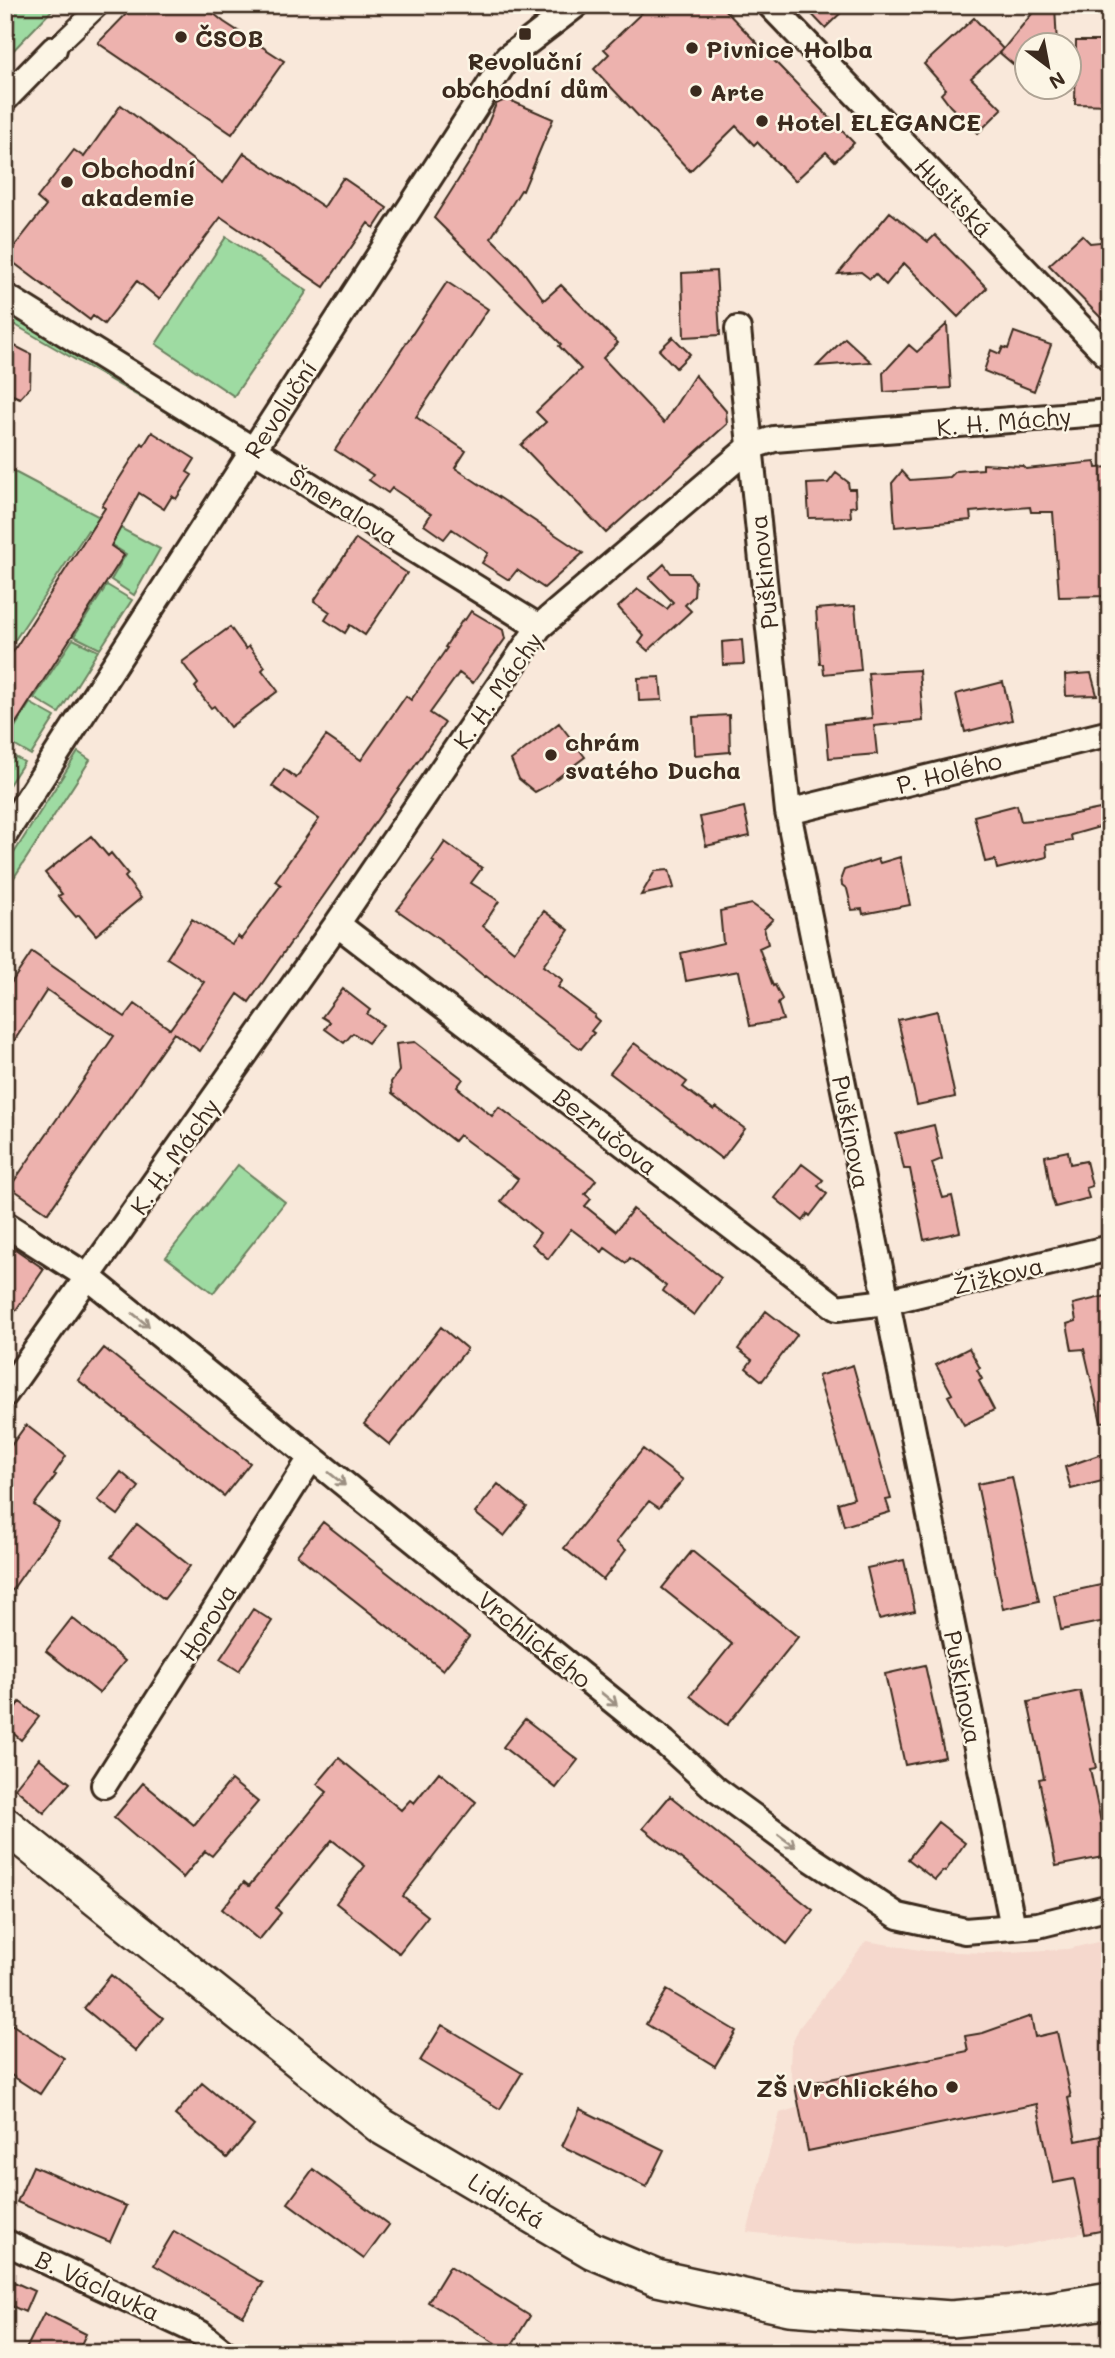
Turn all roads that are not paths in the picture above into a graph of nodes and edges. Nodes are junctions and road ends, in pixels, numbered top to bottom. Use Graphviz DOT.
graph roads {
  1 [pos="100,5"];
  2 [pos="576,5"];
  3 [pos="770,5"];
  4 [pos="54,49"];
  5 [pos="5,99"];
  6 [pos="5,296"];
  7 [pos="737,329"];
  8 [pos="1110,358"];
  9 [pos="1110,412"];
  10 [pos="750,447"];
  11 [pos="254,450"];
  12 [pos="539,627"];
  13 [pos="1110,733"];
  14 [pos="788,812"];
  15 [pos="5,834"];
  16 [pos="337,924"];
  17 [pos="5,1224"];
  18 [pos="1110,1248"];
  19 [pos="88,1277"];
  20 [pos="886,1302"];
  21 [pos="5,1394"];
  22 [pos="311,1458"];
  23 [pos="104,1785"];
  24 [pos="5,1825"];
  25 [pos="1110,1907"];
  26 [pos="1013,1927"];
  27 [pos="5,2242"];
  28 [pos="1110,2300"];
  29 [pos="225,2353"];
  1 -- 4 [label="street"];
  2 -- 11 [label="street, Revoluční"];
  3 -- 8 [label="street, Husitská"];
  4 -- 5 [label="street"];
  6 -- 11 [label="street, Šmeralova"];
  7 -- 10 [label="street, Puškinova"];
  9 -- 10 [label="street, K. H. Máchy"];
  10 -- 12 [label="street, K. H. Máchy"];
  10 -- 14 [label="street, Puškinova"];
  11 -- 12 [label="street, Šmeralova"];
  11 -- 15 [label="street, Revoluční"];
  12 -- 16 [label="street, K. H. Máchy"];
  13 -- 14 [label="street, P. Holého"];
  14 -- 20 [label="street, Puškinova"];
  16 -- 19 [label="street, K. H. Máchy"];
  16 -- 20 [label="street, Bezručova"];
  17 -- 19 [label="street, Vrchlického"];
  18 -- 20 [label="street, Žižkova"];
  19 -- 21 [label="street, K. H. Máchy"];
  19 -- 22 [label="street, Vrchlického, one-way"];
  20 -- 26 [label="street, Puškinova"];
  22 -- 23 [label="street, Horova"];
  22 -- 26 [label="street, Vrchlického, one-way"];
  24 -- 28 [label="main road, Lidická"];
  25 -- 26 [label="street, Vrchlického"];
  27 -- 29 [label="street, B. Václavka"];
}
